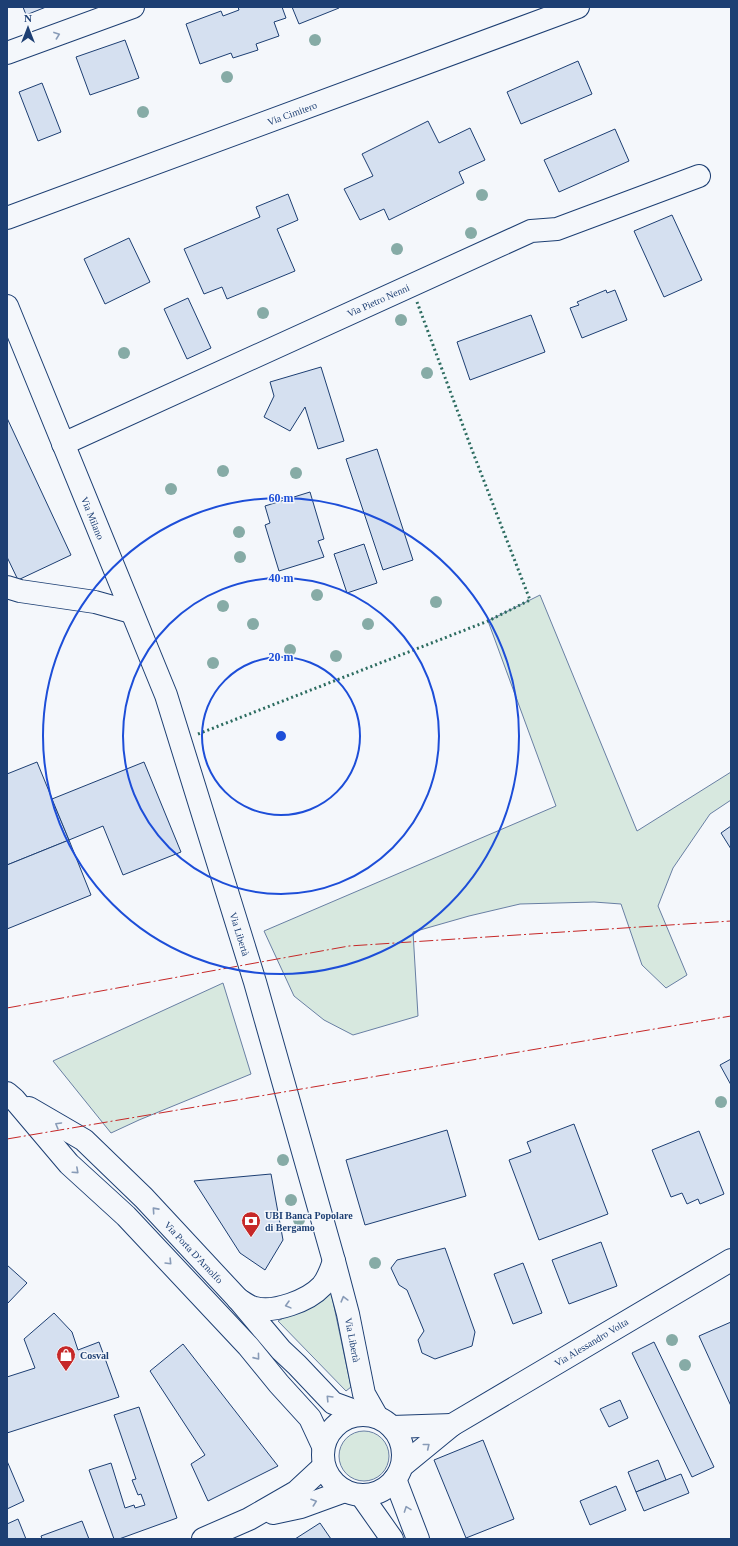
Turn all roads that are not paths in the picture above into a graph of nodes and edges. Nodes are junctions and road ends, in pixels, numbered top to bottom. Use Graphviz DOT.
graph roads {
  1 [pos="133,7"];
  2 [pos="578,7"];
  3 [pos="7,53"];
  4 [pos="699,176"];
  5 [pos="7,218"];
  6 [pos="7,306"];
  7 [pos="63,444"];
  8 [pos="7,587"];
  9 [pos="132,612"];
  10 [pos="11,1096"];
  11 [pos="731,1260"];
  12 [pos="334,1261"];
  13 [pos="238,1300"];
  14 [pos="378,1419"];
  15 [pos="452,1425"];
  16 [pos="324,1456"];
  17 [pos="398,1472"];
  18 [pos="353,1493"];
  19 [pos="249,1519"];
  20 [pos="203,1539"];
  21 [pos="392,1539"];
  22 [pos="418,1539"];
  3 -- 1 [label="street, one-way"];
  2 -- 5 [label="street, Via Cimitero"];
  4 -- 7 [label="street, Via Pietro Nenni"];
  6 -- 7 [label="street, Via Milano"];
  7 -- 9 [label="street, Via Milano"];
  8 -- 9 [label="street"];
  9 -- 12 [label="street, Via Libertà"];
  13 -- 10 [label="street, Via Porta D'Arnolfo, one-way"];
  10 -- 16 [label="street, Via Porta D'Arnolfo, one-way"];
  11 -- 15 [label="street, Via Alessandro Volta"];
  12 -- 13 [label="street, one-way"];
  14 -- 12 [label="street, Via Libertà, one-way"];
  14 -- 13 [label="street, Via Porta D'Arnolfo, one-way"];
  14 -- 15 [label="street, Via Alessandro Volta"];
  14 -- 16 [label="street"];
  14 -- 17 [label="street"];
  17 -- 15 [label="street, Via Alessandro Volta, one-way"];
  16 -- 18 [label="street"];
  16 -- 19 [label="street"];
  17 -- 18 [label="street"];
  22 -- 17 [label="street, one-way"];
  19 -- 18 [label="street, one-way"];
  18 -- 21 [label="street"];
  19 -- 20 [label="street"];
}
